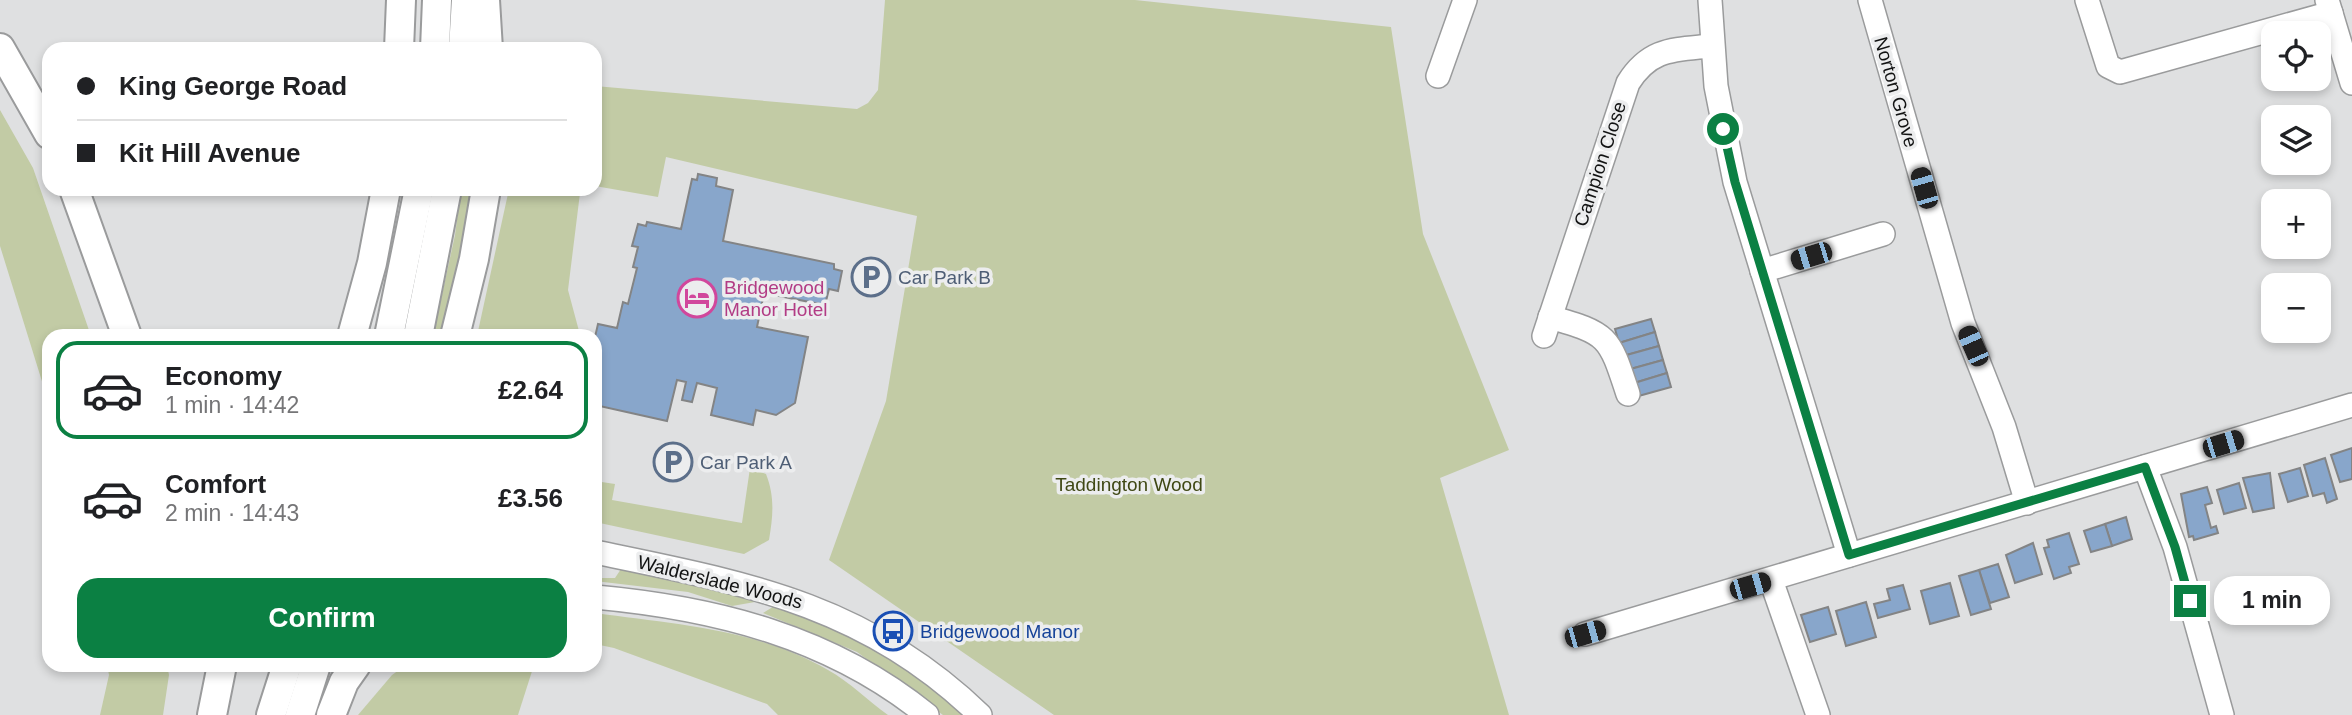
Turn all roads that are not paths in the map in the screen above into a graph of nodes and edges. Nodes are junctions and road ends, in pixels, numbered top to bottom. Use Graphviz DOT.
graph roads {
  1 [pos="401,0"];
  2 [pos="437,0"];
  3 [pos="466,0"];
  4 [pos="485,0"];
  5 [pos="1465,0"];
  6 [pos="1710,0"];
  7 [pos="1870,0"];
  8 [pos="2087,0"];
  9 [pos="2329,7"];
  10 [pos="399,42"];
  11 [pos="435,42"];
  12 [pos="463,42"];
  13 [pos="488,42"];
  14 [pos="1711,46"];
  15 [pos="0,48"];
  16 [pos="1438,76"];
  17 [pos="2352,82"];
  18 [pos="42,122"];
  19 [pos="77,196"];
  20 [pos="385,196"];
  21 [pos="418,196"];
  22 [pos="446,196"];
  23 [pos="485,196"];
  24 [pos="1883,234"];
  25 [pos="1762,271"];
  26 [pos="125,329"];
  27 [pos="354,329"];
  28 [pos="390,329"];
  29 [pos="419,329"];
  30 [pos="457,329"];
  31 [pos="1628,394"];
  32 [pos="2352,405"];
  33 [pos="2145,467"];
  34 [pos="2027,502"];
  35 [pos="602,554"];
  36 [pos="1849,555"];
  37 [pos="1771,580"];
  38 [pos="602,598"];
  39 [pos="1585,634"];
  40 [pos="221,672"];
  41 [pos="285,672"];
  42 [pos="314,672"];
  43 [pos="351,672"];
  44 [pos="212,715"];
  45 [pos="271,715"];
  46 [pos="300,715"];
  47 [pos="331,715"];
  48 [pos="927,715"];
  49 [pos="980,715"];
  50 [pos="1818,715"];
  51 [pos="2222,715"];
  1 -- 10 [label="main road"];
  2 -- 11 [label="main road"];
  3 -- 12 [label="main road"];
  4 -- 13 [label="main road"];
  5 -- 16 [label="street"];
  6 -- 14 [label="street"];
  7 -- 34 [label="street, Norton Grove"];
  8 -- 9 [label="street"];
  9 -- 17 [label="street"];
  14 -- 25 [label="street"];
  14 -- 31 [label="street, Campion Close"];
  15 -- 18 [label="main road"];
  19 -- 26 [label="main road"];
  20 -- 27 [label="main road"];
  21 -- 28 [label="main road"];
  22 -- 29 [label="main road"];
  23 -- 30 [label="main road"];
  24 -- 25 [label="street"];
  25 -- 36 [label="street"];
  32 -- 33 [label="street"];
  33 -- 34 [label="street"];
  33 -- 51 [label="street"];
  34 -- 36 [label="street"];
  35 -- 49 [label="street, Walderslade Woods"];
  36 -- 37 [label="street"];
  37 -- 39 [label="street"];
  37 -- 50 [label="street"];
  38 -- 48 [label="street, Walderslade Woods"];
  40 -- 44 [label="main road"];
  41 -- 45 [label="main road"];
  42 -- 46 [label="main road"];
  43 -- 47 [label="main road"];
}
